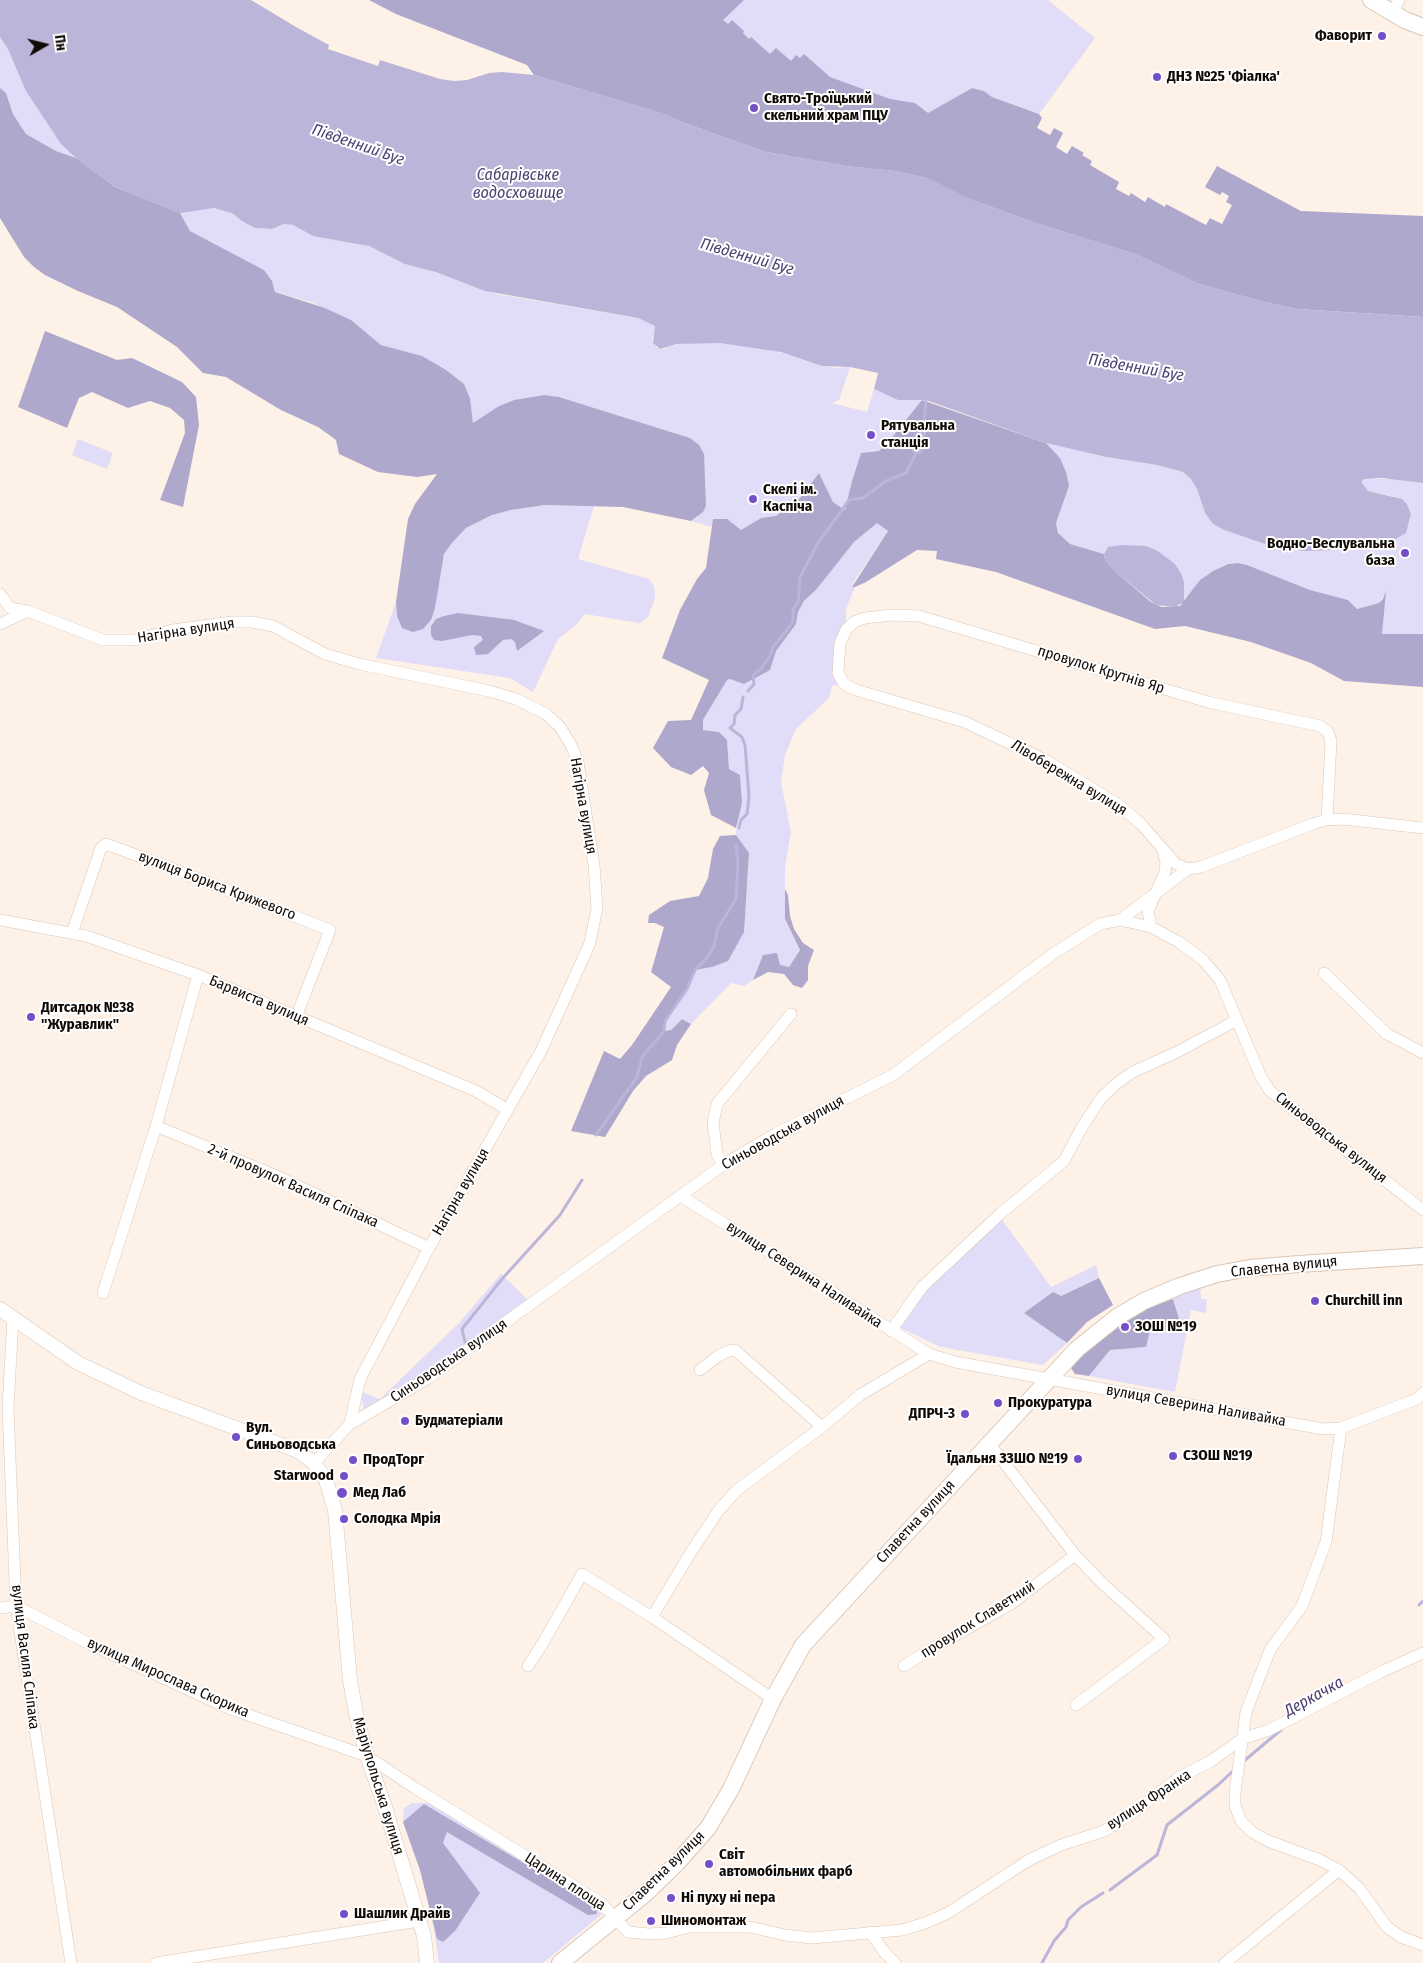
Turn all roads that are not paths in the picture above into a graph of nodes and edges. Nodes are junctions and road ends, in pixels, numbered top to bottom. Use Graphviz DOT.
graph roads {
  1 [pos="1371,0"];
  2 [pos="1396,7"];
  3 [pos="1423,28"];
  4 [pos="0,594"];
  5 [pos="5,609"];
  6 [pos="28,611"];
  7 [pos="0,624"];
  8 [pos="844,684"];
  9 [pos="1327,820"];
  10 [pos="1423,828"];
  11 [pos="1163,850"];
  12 [pos="1188,869"];
  13 [pos="1157,891"];
  14 [pos="0,920"];
  15 [pos="1120,920"];
  16 [pos="1150,927"];
  17 [pos="72,933"];
  18 [pos="1324,972"];
  19 [pos="198,975"];
  20 [pos="791,1014"];
  21 [pos="296,1017"];
  22 [pos="1237,1020"];
  23 [pos="1423,1053"];
  24 [pos="508,1110"];
  25 [pos="156,1126"];
  26 [pos="723,1165"];
  27 [pos="681,1196"];
  28 [pos="1423,1210"];
  29 [pos="429,1248"];
  30 [pos="1423,1256"];
  31 [pos="103,1293"];
  32 [pos="0,1309"];
  33 [pos="13,1318"];
  34 [pos="891,1331"];
  35 [pos="928,1354"];
  36 [pos="700,1370"];
  37 [pos="1050,1380"];
  38 [pos="1423,1393"];
  39 [pos="4,1410"];
  40 [pos="350,1424"];
  41 [pos="822,1427"];
  42 [pos="1341,1428"];
  43 [pos="989,1443"];
  44 [pos="314,1463"];
  45 [pos="1075,1555"];
  46 [pos="16,1606"];
  47 [pos="0,1608"];
  48 [pos="652,1618"];
  49 [pos="1423,1653"];
  50 [pos="528,1666"];
  51 [pos="904,1666"];
  52 [pos="772,1699"];
  53 [pos="1076,1705"];
  54 [pos="1242,1738"];
  55 [pos="367,1756"];
  56 [pos="1339,1870"];
  57 [pos="616,1918"];
  58 [pos="419,1920"];
  59 [pos="870,1932"];
  60 [pos="1423,1945"];
  61 [pos="71,1963"];
  62 [pos="156,1963"];
  63 [pos="427,1963"];
  64 [pos="560,1963"];
  65 [pos="895,1963"];
  66 [pos="1225,1963"];
  1 -- 2 [label="main road"];
  2 -- 3 [label="main road"];
  4 -- 5 [label="street, Нагірна вулиця"];
  5 -- 6 [label="street, Нагірна вулиця"];
  6 -- 7 [label="street"];
  6 -- 24 [label="street, Нагірна вулиця"];
  8 -- 9 [label="street, провулок Крутнів Яр"];
  8 -- 11 [label="street, Лівобережна вулиця"];
  9 -- 10 [label="street"];
  9 -- 12 [label="street"];
  11 -- 12 [label="street, Лівобережна вулиця"];
  11 -- 13 [label="street"];
  12 -- 13 [label="street"];
  13 -- 15 [label="street"];
  13 -- 16 [label="street"];
  14 -- 17 [label="street, Барвиста вулиця"];
  15 -- 16 [label="street, Синьоводська вулиця"];
  15 -- 26 [label="street, Синьоводська вулиця"];
  16 -- 22 [label="street, Синьоводська вулиця"];
  17 -- 19 [label="street, Барвиста вулиця"];
  17 -- 21 [label="street, вулиця Бориса Крижевого"];
  18 -- 23 [label="street"];
  19 -- 21 [label="street, Барвиста вулиця"];
  19 -- 25 [label="street"];
  20 -- 26 [label="street"];
  21 -- 24 [label="street, Барвиста вулиця"];
  22 -- 28 [label="street, Синьоводська вулиця"];
  22 -- 34 [label="street"];
  24 -- 29 [label="street, Нагірна вулиця"];
  25 -- 29 [label="street, 2-й провулок Василя Сліпака"];
  25 -- 31 [label="street"];
  26 -- 27 [label="street, Синьоводська вулиця"];
  27 -- 34 [label="street, вулиця Северина Наливайка"];
  27 -- 40 [label="street, Синьоводська вулиця"];
  29 -- 40 [label="street, Нагірна вулиця"];
  30 -- 37 [label="main road, Славетна вулиця"];
  32 -- 33 [label="street"];
  33 -- 39 [label="street, вулиця Василя Сліпака"];
  33 -- 44 [label="street"];
  34 -- 35 [label="street, вулиця Северина Наливайка"];
  35 -- 37 [label="street, вулиця Северина Наливайка"];
  35 -- 41 [label="street"];
  36 -- 41 [label="street"];
  37 -- 42 [label="street, вулиця Северина Наливайка"];
  37 -- 43 [label="main road, Славетна вулиця"];
  38 -- 42 [label="street, вулиця Северина Наливайка"];
  39 -- 46 [label="street, вулиця Василя Сліпака"];
  40 -- 44 [label="street, Синьоводська вулиця"];
  41 -- 48 [label="street"];
  42 -- 54 [label="street"];
  43 -- 45 [label="street"];
  43 -- 52 [label="main road, Славетна вулиця"];
  44 -- 55 [label="street, Маріупольська вулиця"];
  45 -- 51 [label="street, провулок Славетний"];
  45 -- 53 [label="street"];
  46 -- 47 [label="street"];
  46 -- 55 [label="street, вулиця Мирослава Скорика"];
  46 -- 61 [label="street, вулиця Василя Сліпака"];
  48 -- 50 [label="street"];
  48 -- 52 [label="street"];
  49 -- 54 [label="street, вулиця Франка"];
  52 -- 57 [label="main road, Славетна вулиця"];
  54 -- 56 [label="street"];
  54 -- 59 [label="street, вулиця Франка"];
  55 -- 57 [label="street, Царина площа"];
  55 -- 58 [label="street, Маріупольська вулиця"];
  56 -- 60 [label="street"];
  56 -- 66 [label="street"];
  57 -- 59 [label="street, Царина площа"];
  57 -- 64 [label="main road, Славетна вулиця"];
  58 -- 62 [label="street"];
  58 -- 63 [label="street, Маріупольська вулиця"];
  59 -- 65 [label="street"];
}
